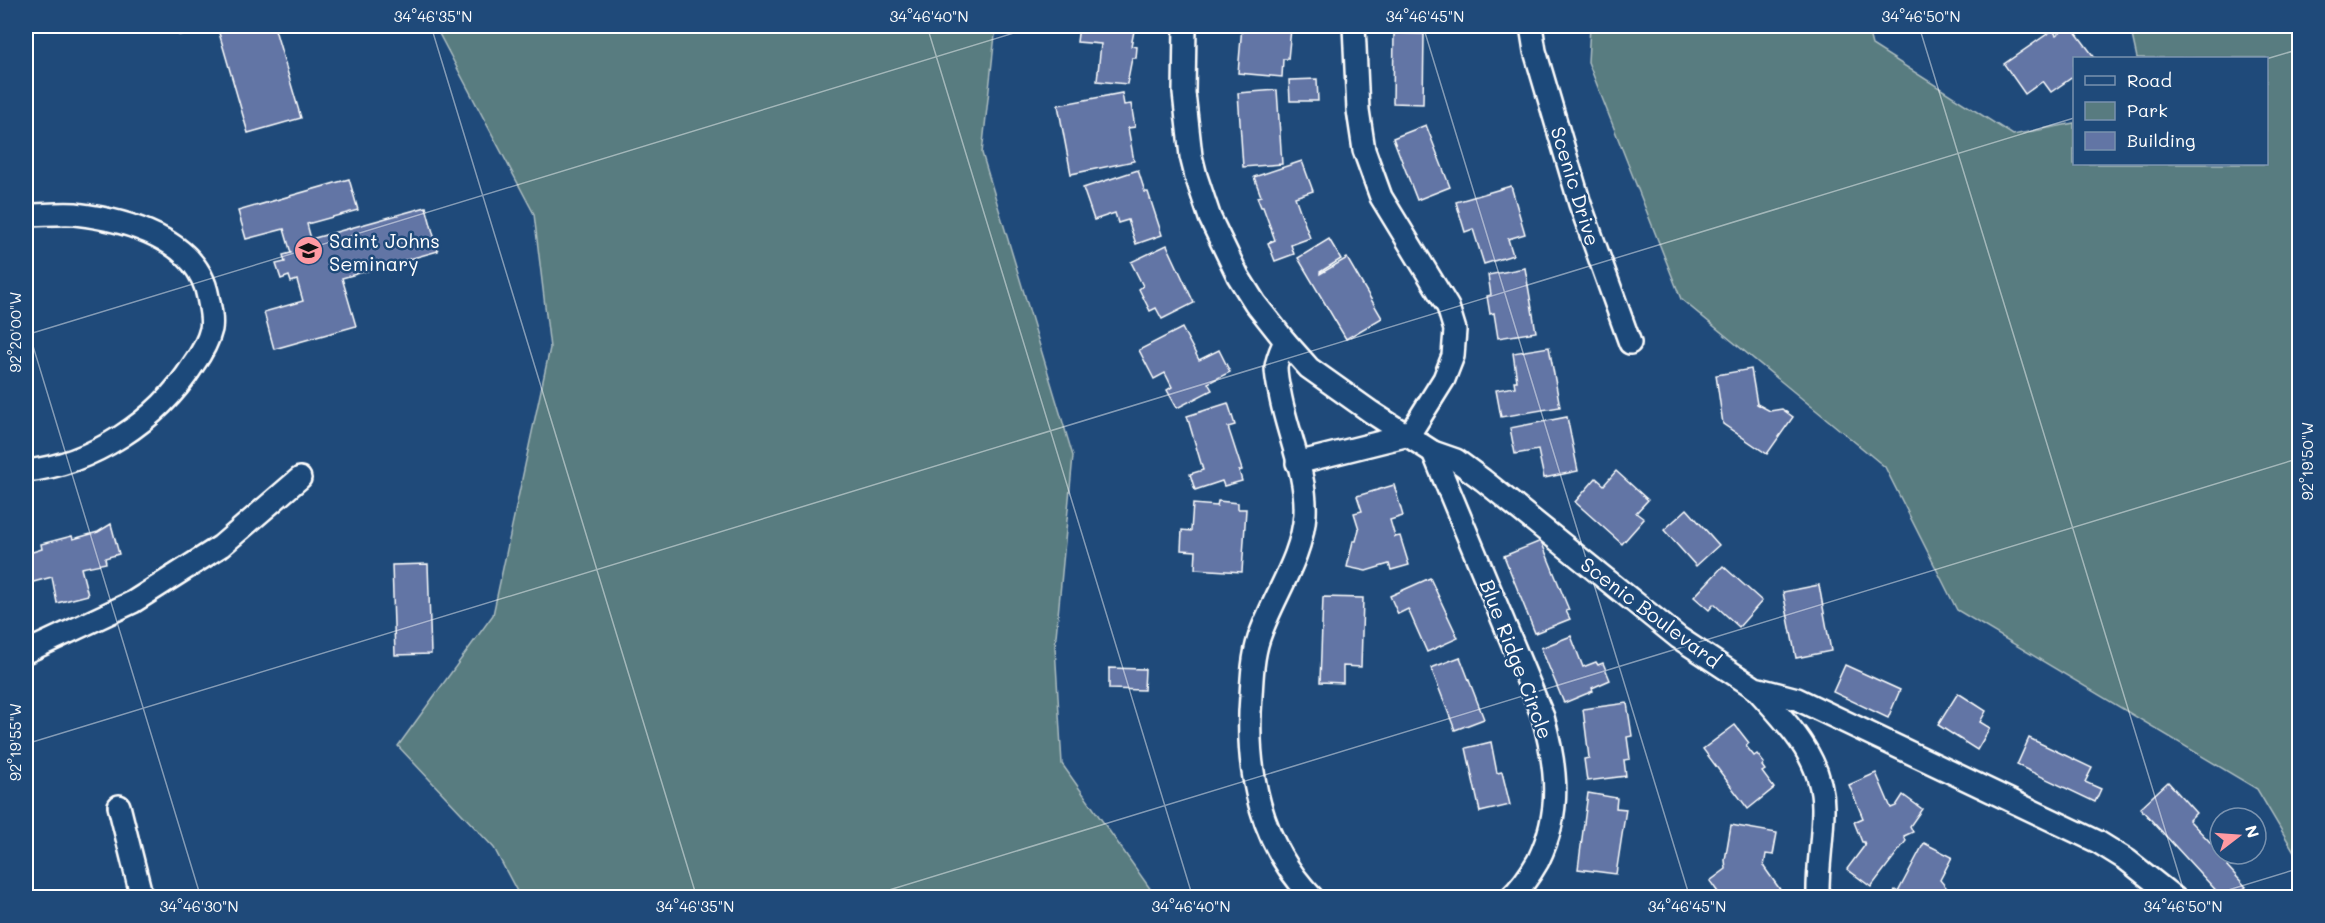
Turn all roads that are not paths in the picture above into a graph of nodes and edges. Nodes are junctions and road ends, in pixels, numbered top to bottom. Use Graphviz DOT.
graph roads {
  1 [pos="1185,26"];
  2 [pos="1354,26"];
  3 [pos="1531,26"];
  4 [pos="26,215"];
  5 [pos="1285,341"];
  6 [pos="1630,343"];
  7 [pos="1409,435"];
  8 [pos="1433,452"];
  9 [pos="1297,463"];
  10 [pos="26,471"];
  11 [pos="300,478"];
  12 [pos="26,652"];
  13 [pos="1755,688"];
  14 [pos="119,806"];
  15 [pos="141,897"];
  16 [pos="1313,897"];
  17 [pos="1510,897"];
  18 [pos="1818,897"];
  19 [pos="2175,897"];
  1 -- 5 [label="street, Scenic Boulevard"];
  2 -- 7 [label="street"];
  3 -- 6 [label="street, Scenic Drive"];
  4 -- 10 [label="street"];
  5 -- 7 [label="street, Scenic Boulevard"];
  5 -- 9 [label="street"];
  7 -- 8 [label="street, Scenic Boulevard"];
  7 -- 9 [label="street"];
  8 -- 13 [label="street, Scenic Boulevard"];
  8 -- 17 [label="street, Blue Ridge Circle"];
  9 -- 16 [label="street"];
  11 -- 12 [label="street"];
  13 -- 18 [label="street"];
  13 -- 19 [label="street, Scenic Boulevard"];
  14 -- 15 [label="street"];
}
